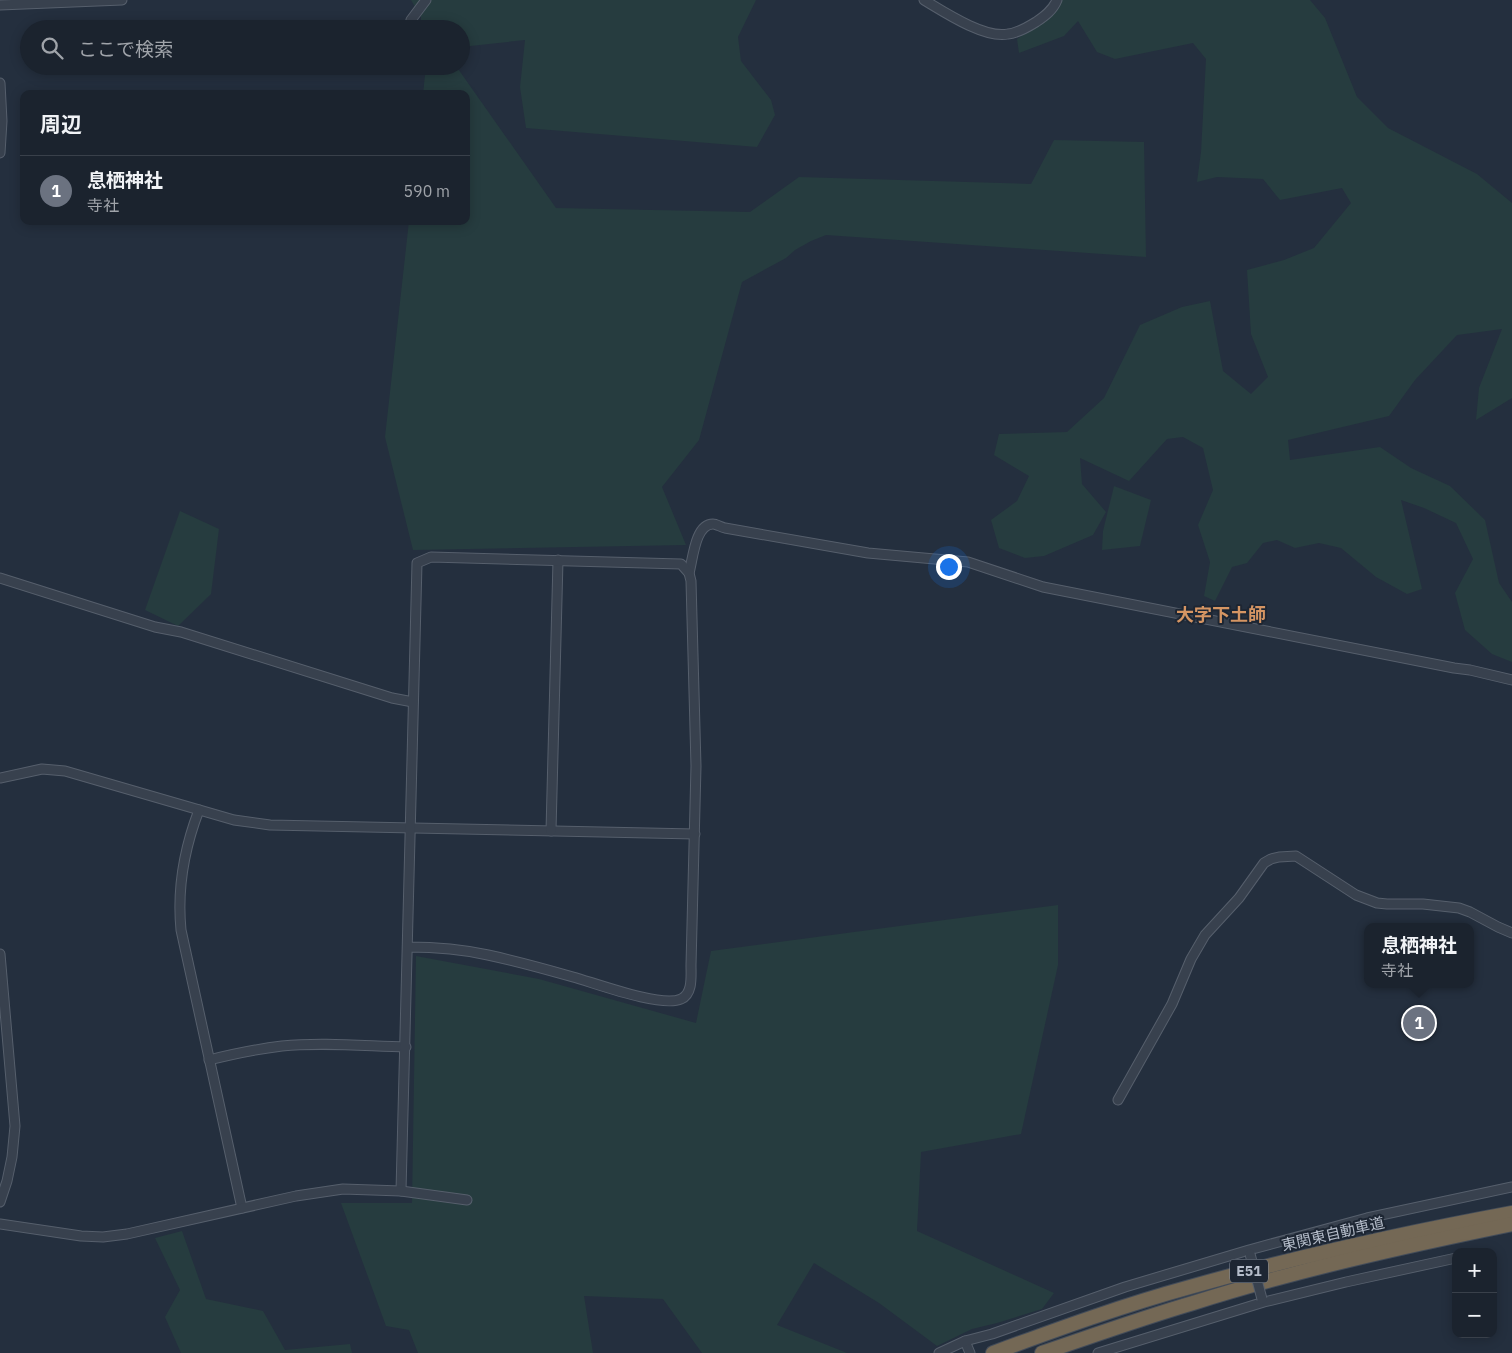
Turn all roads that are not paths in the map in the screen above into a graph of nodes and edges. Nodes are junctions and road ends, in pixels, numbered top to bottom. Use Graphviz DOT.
graph roads {
  1 [pos="122,0"];
  2 [pos="426,0"];
  3 [pos="924,0"];
  4 [pos="1057,0"];
  5 [pos="0,5"];
  6 [pos="412,20"];
  7 [pos="0,83"];
  8 [pos="0,153"];
  9 [pos="558,560"];
  10 [pos="690,573"];
  11 [pos="0,578"];
  12 [pos="1512,680"];
  13 [pos="413,702"];
  14 [pos="0,778"];
  15 [pos="198,810"];
  16 [pos="410,828"];
  17 [pos="552,831"];
  18 [pos="694,834"];
  19 [pos="1512,932"];
  20 [pos="408,947"];
  21 [pos="0,954"];
  22 [pos="3,1012"];
  23 [pos="406,1046"];
  24 [pos="209,1060"];
  25 [pos="1118,1100"];
  26 [pos="1512,1187"];
  27 [pos="401,1191"];
  28 [pos="467,1200"];
  29 [pos="0,1202"];
  30 [pos="242,1208"];
  31 [pos="1512,1213"];
  32 [pos="0,1224"];
  33 [pos="1512,1224"];
  34 [pos="1249,1252"];
  35 [pos="1452,1259"];
  36 [pos="1263,1300"];
  37 [pos="968,1347"];
  38 [pos="939,1353"];
  39 [pos="993,1353"];
  40 [pos="1042,1353"];
  41 [pos="1098,1353"];
  1 -- 5 [label="street"];
  2 -- 6 [label="street"];
  3 -- 4 [label="street"];
  7 -- 8 [label="street"];
  9 -- 10 [label="street"];
  9 -- 13 [label="street"];
  9 -- 17 [label="street"];
  10 -- 12 [label="street"];
  10 -- 18 [label="street"];
  11 -- 13 [label="street"];
  13 -- 16 [label="street"];
  14 -- 15 [label="street"];
  15 -- 16 [label="street"];
  15 -- 24 [label="street"];
  16 -- 17 [label="street"];
  16 -- 20 [label="street"];
  17 -- 18 [label="street"];
  18 -- 20 [label="street"];
  19 -- 25 [label="street"];
  20 -- 23 [label="street"];
  21 -- 22 [label="street"];
  22 -- 29 [label="street"];
  23 -- 24 [label="street"];
  23 -- 27 [label="street"];
  24 -- 30 [label="street"];
  26 -- 34 [label="street"];
  27 -- 28 [label="street"];
  27 -- 30 [label="street"];
  30 -- 32 [label="street"];
  31 -- 39 [label="highway, 東関東自動車道 / E51"];
  33 -- 40 [label="highway, 東関東自動車道 / E51"];
  34 -- 36 [label="street, bridge"];
  34 -- 37 [label="street"];
  35 -- 36 [label="street"];
  36 -- 41 [label="street"];
  37 -- 38 [label="street"];
}
